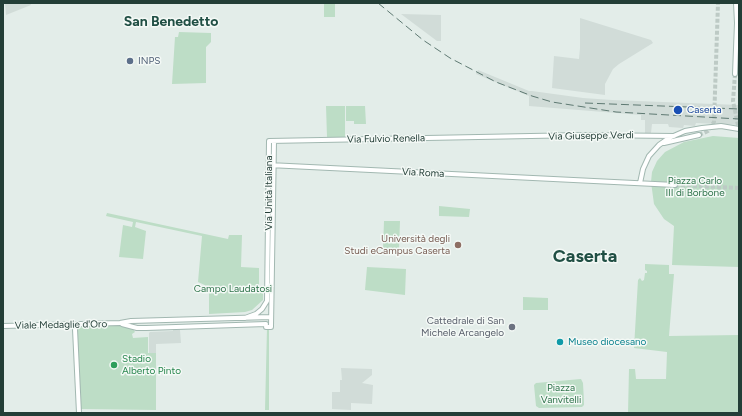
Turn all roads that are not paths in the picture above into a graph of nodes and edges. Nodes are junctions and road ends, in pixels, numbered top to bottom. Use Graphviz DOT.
graph roads {
  1 [pos="736,3"];
  2 [pos="734,74"];
  3 [pos="739,129"];
  4 [pos="699,135"];
  5 [pos="674,136"];
  6 [pos="497,137"];
  7 [pos="274,141"];
  8 [pos="659,144"];
  9 [pos="271,165"];
  10 [pos="640,183"];
  11 [pos="676,184"];
  12 [pos="264,317"];
  13 [pos="270,317"];
  14 [pos="208,318"];
  15 [pos="245,318"];
  16 [pos="157,320"];
  17 [pos="166,320"];
  18 [pos="138,321"];
  19 [pos="120,323"];
  20 [pos="70,325"];
  21 [pos="80,325"];
  22 [pos="3,326"];
  23 [pos="208,326"];
  24 [pos="267,326"];
  25 [pos="165,327"];
  26 [pos="137,328"];
  27 [pos="158,328"];
  28 [pos="75,330"];
  29 [pos="79,413"];
  1 -- 2 [label="main road"];
  3 -- 5 [label="main road"];
  4 -- 8 [label="main road"];
  5 -- 6 [label="main road, Via Giuseppe Verdi"];
  5 -- 8 [label="main road"];
  6 -- 7 [label="main road, Via Fulvio Renella"];
  7 -- 9 [label="main road, Via Unità Italiana"];
  8 -- 10 [label="main road"];
  9 -- 10 [label="main road, Via Roma"];
  9 -- 13 [label="main road, Via Unità Italiana"];
  9 -- 15 [label="main road, Via Unità Italiana"];
  10 -- 11 [label="main road, Via Roma"];
  12 -- 13 [label="main road, Viale Medaglie d'Oro"];
  12 -- 15 [label="main road, Viale Medaglie d'Oro"];
  12 -- 24 [label="main road"];
  13 -- 24 [label="main road"];
  14 -- 15 [label="main road, Viale Medaglie d'Oro"];
  14 -- 17 [label="main road, Viale Medaglie d'Oro"];
  14 -- 23 [label="main road"];
  16 -- 17 [label="main road, Viale Medaglie d'Oro"];
  16 -- 18 [label="main road, Viale Medaglie d'Oro"];
  16 -- 27 [label="main road"];
  17 -- 25 [label="main road"];
  18 -- 19 [label="main road, Viale Medaglie d'Oro"];
  18 -- 26 [label="main road"];
  19 -- 21 [label="main road, Viale Medaglie d'Oro"];
  19 -- 26 [label="main road, Viale Medaglie d'Oro"];
  20 -- 21 [label="main road, Viale Medaglie d'Oro"];
  20 -- 22 [label="main road, Viale Medaglie d'Oro"];
  20 -- 28 [label="main road"];
  21 -- 28 [label="main road"];
  23 -- 24 [label="main road, Viale Medaglie d'Oro"];
  23 -- 25 [label="main road, Viale Medaglie d'Oro"];
  25 -- 27 [label="main road, Viale Medaglie d'Oro"];
  26 -- 27 [label="main road, Viale Medaglie d'Oro"];
  28 -- 29 [label="main road"];
}
